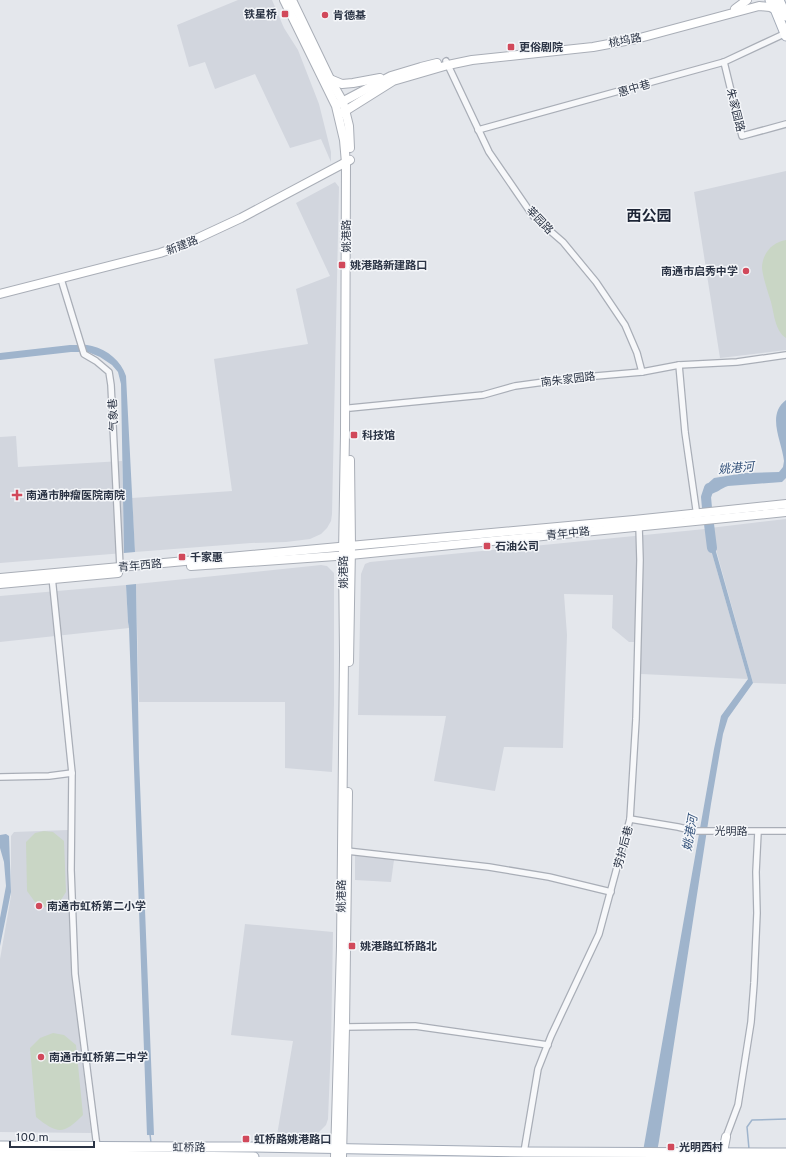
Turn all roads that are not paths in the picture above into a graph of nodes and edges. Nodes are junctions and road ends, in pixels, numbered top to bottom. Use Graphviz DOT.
graph roads {
  1 [pos="284,0"];
  2 [pos="292,0"];
  3 [pos="747,0"];
  4 [pos="770,0"];
  5 [pos="778,0"];
  6 [pos="775,9"];
  7 [pos="786,15"];
  8 [pos="719,16"];
  9 [pos="786,34"];
  10 [pos="724,62"];
  11 [pos="447,63"];
  12 [pos="391,76"];
  13 [pos="330,79"];
  14 [pos="339,104"];
  15 [pos="342,113"];
  16 [pos="786,124"];
  17 [pos="478,130"];
  18 [pos="348,161"];
  19 [pos="61,279"];
  20 [pos="0,294"];
  21 [pos="786,355"];
  22 [pos="679,365"];
  23 [pos="642,372"];
  24 [pos="350,408"];
  25 [pos="786,504"];
  26 [pos="786,512"];
  27 [pos="697,517"];
  28 [pos="639,526"];
  29 [pos="347,551"];
  30 [pos="120,567"];
  31 [pos="52,576"];
  32 [pos="0,578"];
  33 [pos="0,584"];
  34 [pos="72,773"];
  35 [pos="0,777"];
  36 [pos="630,819"];
  37 [pos="786,831"];
  38 [pos="758,832"];
  39 [pos="347,851"];
  40 [pos="611,892"];
  41 [pos="345,1027"];
  42 [pos="548,1045"];
  43 [pos="726,1137"];
  44 [pos="0,1146"];
  45 [pos="150,1151"];
  46 [pos="524,1152"];
  47 [pos="95,1153"];
  48 [pos="339,1153"];
  49 [pos="786,1153"];
  50 [pos="0,1154"];
  51 [pos="725,1155"];
  52 [pos="254,1157"];
  1 -- 14 [label="main road, 姚港路"];
  2 -- 13 [label="main road, 姚港路"];
  3 -- 8 [label="main road"];
  4 -- 6 [label="main road"];
  5 -- 7 [label="main road"];
  6 -- 7 [label="main road"];
  6 -- 8 [label="main road, 桃坞路"];
  6 -- 9 [label="main road"];
  8 -- 11 [label="main road, 桃坞路"];
  9 -- 10 [label="street, 惠中巷"];
  10 -- 16 [label="street, 朱家园路"];
  10 -- 17 [label="street, 惠中巷"];
  11 -- 12 [label="main road, 桃坞路"];
  11 -- 15 [label="main road, 桃坞路"];
  11 -- 17 [label="street, 莘园路"];
  12 -- 13 [label="main road"];
  12 -- 14 [label="main road, 桃坞路"];
  13 -- 14 [label="main road, 姚港路"];
  14 -- 15 [label="main road, 姚港路"];
  15 -- 18 [label="main road, 姚港路"];
  17 -- 23 [label="street, 莘园路"];
  18 -- 19 [label="main road, 新建路"];
  18 -- 24 [label="main road, 姚港路"];
  18 -- 29 [label="main road, 姚港路"];
  19 -- 20 [label="main road, 新建路"];
  19 -- 30 [label="street, 气象巷"];
  21 -- 22 [label="street, 南朱家园路"];
  22 -- 23 [label="street, 南朱家园路"];
  22 -- 27 [label="street"];
  23 -- 24 [label="street, 南朱家园路"];
  24 -- 29 [label="main road, 姚港路"];
  25 -- 27 [label="main road, 青年中路"];
  26 -- 27 [label="main road, 青年中路"];
  27 -- 28 [label="main road, 青年中路"];
  27 -- 29 [label="main road, 青年中路"];
  28 -- 29 [label="main road, 青年中路"];
  28 -- 36 [label="street, 劳护后巷"];
  29 -- 30 [label="main road, 青年西路"];
  29 -- 31 [label="main road, 青年西路"];
  29 -- 39 [label="main road, 姚港路"];
  29 -- 48 [label="main road, 姚港路"];
  30 -- 31 [label="main road, 青年西路"];
  31 -- 32 [label="main road, 青年西路"];
  31 -- 33 [label="main road, 青年西路"];
  31 -- 34 [label="street"];
  34 -- 35 [label="street"];
  34 -- 47 [label="street"];
  36 -- 38 [label="street, 光明路"];
  36 -- 40 [label="street, 劳护后巷"];
  37 -- 38 [label="street, 光明路"];
  38 -- 43 [label="street"];
  39 -- 40 [label="street"];
  39 -- 41 [label="main road, 姚港路"];
  40 -- 42 [label="street, 劳护后巷"];
  41 -- 42 [label="street"];
  41 -- 48 [label="main road, 姚港路"];
  42 -- 46 [label="street, 劳护后巷"];
  43 -- 51 [label="main road"];
  44 -- 47 [label="main road, 虹桥路"];
  45 -- 47 [label="main road, 虹桥路"];
  45 -- 48 [label="main road, 虹桥路"];
  45 -- 52 [label="main road, 虹桥路"];
  46 -- 48 [label="main road, 虹桥路"];
  46 -- 51 [label="main road, 虹桥路"];
  47 -- 50 [label="main road, 虹桥路"];
  49 -- 51 [label="main road, 虹桥路"];
}
